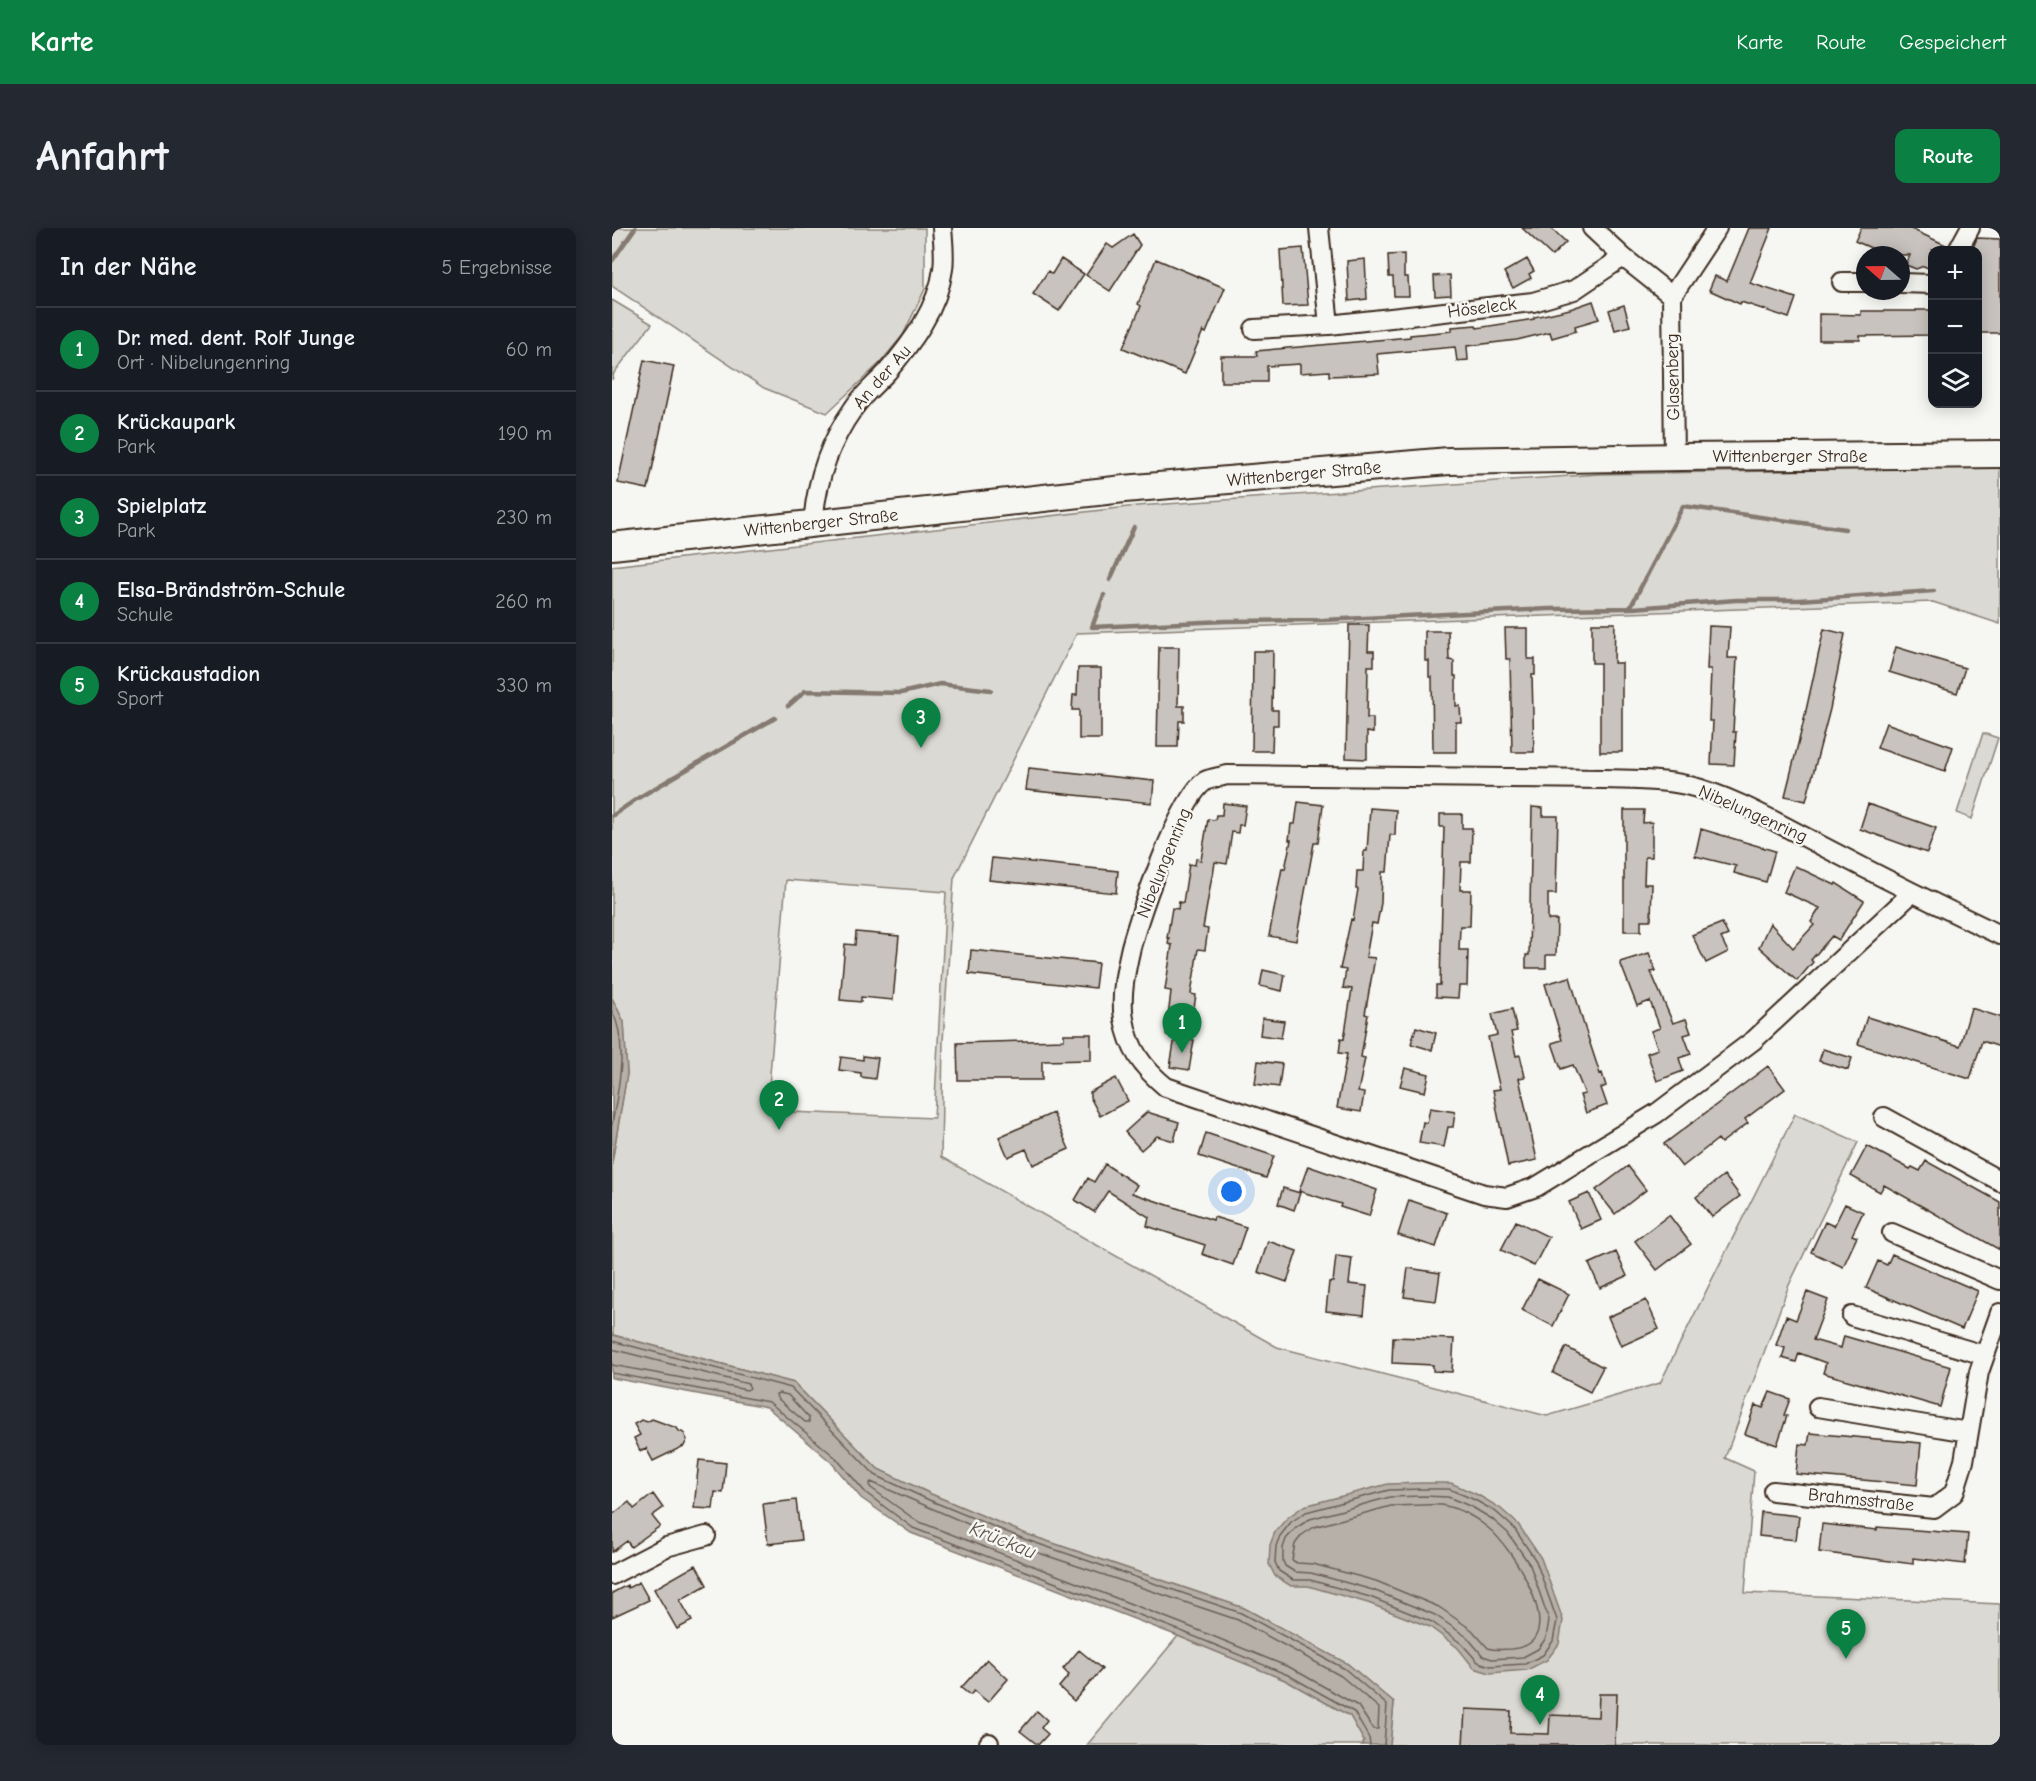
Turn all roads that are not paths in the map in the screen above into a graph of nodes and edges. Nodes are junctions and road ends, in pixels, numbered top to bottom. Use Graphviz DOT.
graph roads {
  1 [pos="942,228"];
  2 [pos="1319,228"];
  3 [pos="1592,228"];
  4 [pos="1717,228"];
  5 [pos="1970,228"];
  6 [pos="1960,246"];
  7 [pos="1623,257"];
  8 [pos="1842,282"];
  9 [pos="1856,282"];
  10 [pos="1910,283"];
  11 [pos="1928,284"];
  12 [pos="1672,296"];
  13 [pos="1329,325"];
  14 [pos="1254,329"];
  15 [pos="2000,454"];
  16 [pos="1674,458"];
  17 [pos="813,525"];
  18 [pos="612,546"];
  19 [pos="1912,893"];
  20 [pos="2000,934"];
  21 [pos="1884,1117"];
  22 [pos="2000,1181"];
  23 [pos="1892,1233"];
  24 [pos="2000,1280"];
  25 [pos="2000,1313"];
  26 [pos="1852,1316"];
  27 [pos="1984,1355"];
  28 [pos="1818,1407"];
  29 [pos="1968,1432"];
  30 [pos="1773,1491"];
  31 [pos="706,1536"];
  32 [pos="612,1575"];
  1 -- 17 [label="street, An der Au"];
  2 -- 13 [label="street"];
  3 -- 7 [label="street"];
  4 -- 12 [label="street"];
  5 -- 6 [label="street"];
  7 -- 12 [label="street"];
  7 -- 13 [label="street, Höseleck"];
  8 -- 9 [label="street"];
  10 -- 11 [label="street"];
  12 -- 16 [label="street, Glasenberg"];
  13 -- 14 [label="street, Höseleck"];
  15 -- 16 [label="main road, Wittenberger Straße"];
  16 -- 17 [label="main road, Wittenberger Straße"];
  17 -- 18 [label="main road, Wittenberger Straße"];
  19 -- 19 [label="street, Nibelungenring"];
  19 -- 20 [label="street, Nibelungenring"];
  21 -- 22 [label="street"];
  23 -- 24 [label="street"];
  25 -- 27 [label="street, Brahmsstraße"];
  26 -- 27 [label="street"];
  27 -- 29 [label="street, Brahmsstraße"];
  28 -- 29 [label="street"];
  29 -- 30 [label="street, Brahmsstraße"];
  31 -- 32 [label="street"];
}
